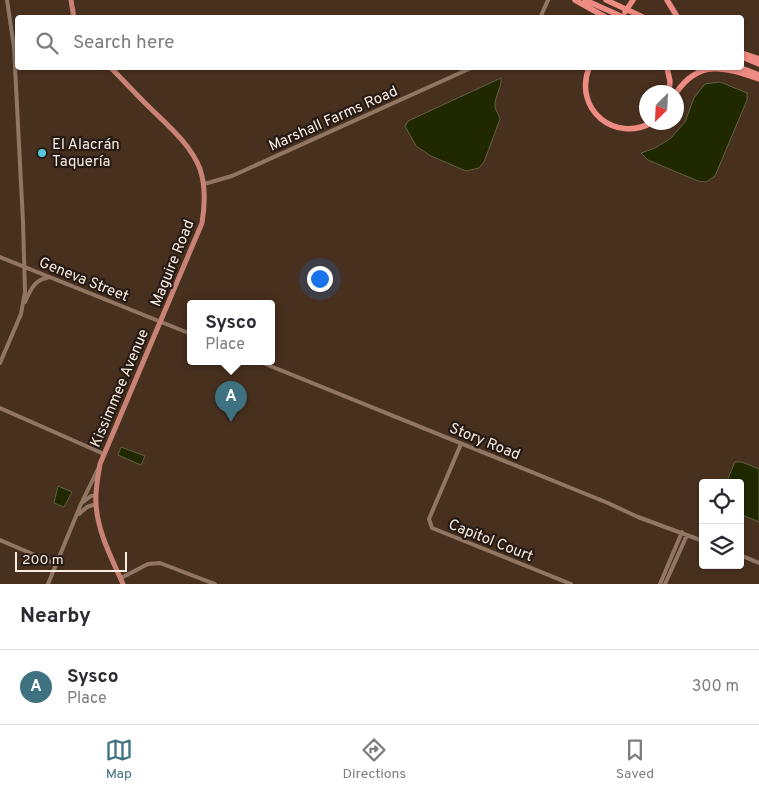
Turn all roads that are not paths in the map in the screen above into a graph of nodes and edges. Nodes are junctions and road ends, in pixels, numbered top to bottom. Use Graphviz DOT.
graph roads {
  1 [pos="7,0"];
  2 [pos="70,0"];
  3 [pos="548,0"];
  4 [pos="574,0"];
  5 [pos="585,0"];
  6 [pos="606,0"];
  7 [pos="667,0"];
  8 [pos="634,1"];
  9 [pos="73,15"];
  10 [pos="541,15"];
  11 [pos="602,15"];
  12 [pos="618,15"];
  13 [pos="623,15"];
  14 [pos="627,15"];
  15 [pos="638,15"];
  16 [pos="676,15"];
  17 [pos="744,54"];
  18 [pos="744,58"];
  19 [pos="759,60"];
  20 [pos="759,64"];
  21 [pos="15,67"];
  22 [pos="744,69"];
  23 [pos="15,70"];
  24 [pos="113,70"];
  25 [pos="467,70"];
  26 [pos="590,70"];
  27 [pos="590,70"];
  28 [pos="667,70"];
  29 [pos="707,70"];
  30 [pos="731,70"];
  31 [pos="759,75"];
  32 [pos="759,79"];
  33 [pos="670,85"];
  34 [pos="682,85"];
  35 [pos="639,125"];
  36 [pos="639,128"];
  37 [pos="204,184"];
  38 [pos="0,257"];
  39 [pos="25,268"];
  40 [pos="49,278"];
  41 [pos="24,304"];
  42 [pos="162,322"];
  43 [pos="187,332"];
  44 [pos="0,363"];
  45 [pos="268,365"];
  46 [pos="0,408"];
  47 [pos="461,444"];
  48 [pos="104,454"];
  49 [pos="100,464"];
  50 [pos="96,496"];
  51 [pos="81,504"];
  52 [pos="96,504"];
  53 [pos="76,518"];
  54 [pos="682,532"];
  55 [pos="687,535"];
  56 [pos="699,540"];
  57 [pos="0,541"];
  58 [pos="744,557"];
  59 [pos="759,563"];
  60 [pos="56,564"];
  61 [pos="122,581"];
  62 [pos="48,584"];
  63 [pos="215,584"];
  64 [pos="571,584"];
  65 [pos="660,584"];
  66 [pos="665,584"];
  1 -- 21 [label="street"];
  2 -- 9 [label="main road"];
  3 -- 10 [label="street"];
  4 -- 11 [label="highway"];
  5 -- 12 [label="highway"];
  6 -- 15 [label="highway"];
  7 -- 16 [label="highway"];
  8 -- 13 [label="highway"];
  8 -- 14 [label="highway"];
  17 -- 19 [label="highway"];
  18 -- 20 [label="highway"];
  22 -- 31 [label="highway"];
  23 -- 39 [label="street"];
  24 -- 37 [label="main road, Maguire Road"];
  25 -- 37 [label="street, Marshall Farms Road"];
  26 -- 35 [label="highway"];
  27 -- 36 [label="highway"];
  28 -- 33 [label="highway"];
  29 -- 34 [label="highway"];
  30 -- 32 [label="highway"];
  37 -- 42 [label="main road, Maguire Road"];
  38 -- 39 [label="street, Geneva Street"];
  39 -- 40 [label="street, Geneva Street"];
  39 -- 41 [label="street"];
  40 -- 41 [label="street"];
  40 -- 42 [label="street, Geneva Street"];
  41 -- 44 [label="street"];
  42 -- 43 [label="street"];
  42 -- 48 [label="main road, Kissimmee Avenue"];
  45 -- 47 [label="street, Story Road"];
  46 -- 48 [label="street"];
  47 -- 54 [label="street, Story Road"];
  47 -- 64 [label="street, Capitol Court"];
  48 -- 49 [label="main road, Kissimmee Avenue"];
  49 -- 50 [label="main road, Kissimmee Avenue"];
  49 -- 51 [label="street, Kissimmee Avenue"];
  50 -- 51 [label="street"];
  50 -- 52 [label="main road, Kissimmee Avenue"];
  51 -- 53 [label="street, Kissimmee Avenue"];
  52 -- 53 [label="street"];
  52 -- 61 [label="main road, Kissimmee Avenue"];
  53 -- 60 [label="street, Kissimmee Avenue"];
  54 -- 55 [label="street, Story Road"];
  54 -- 65 [label="street"];
  55 -- 56 [label="street, Story Road"];
  55 -- 66 [label="street"];
  57 -- 60 [label="street"];
  58 -- 59 [label="street"];
  60 -- 62 [label="street, Kissimmee Avenue"];
  61 -- 63 [label="street"];
}
